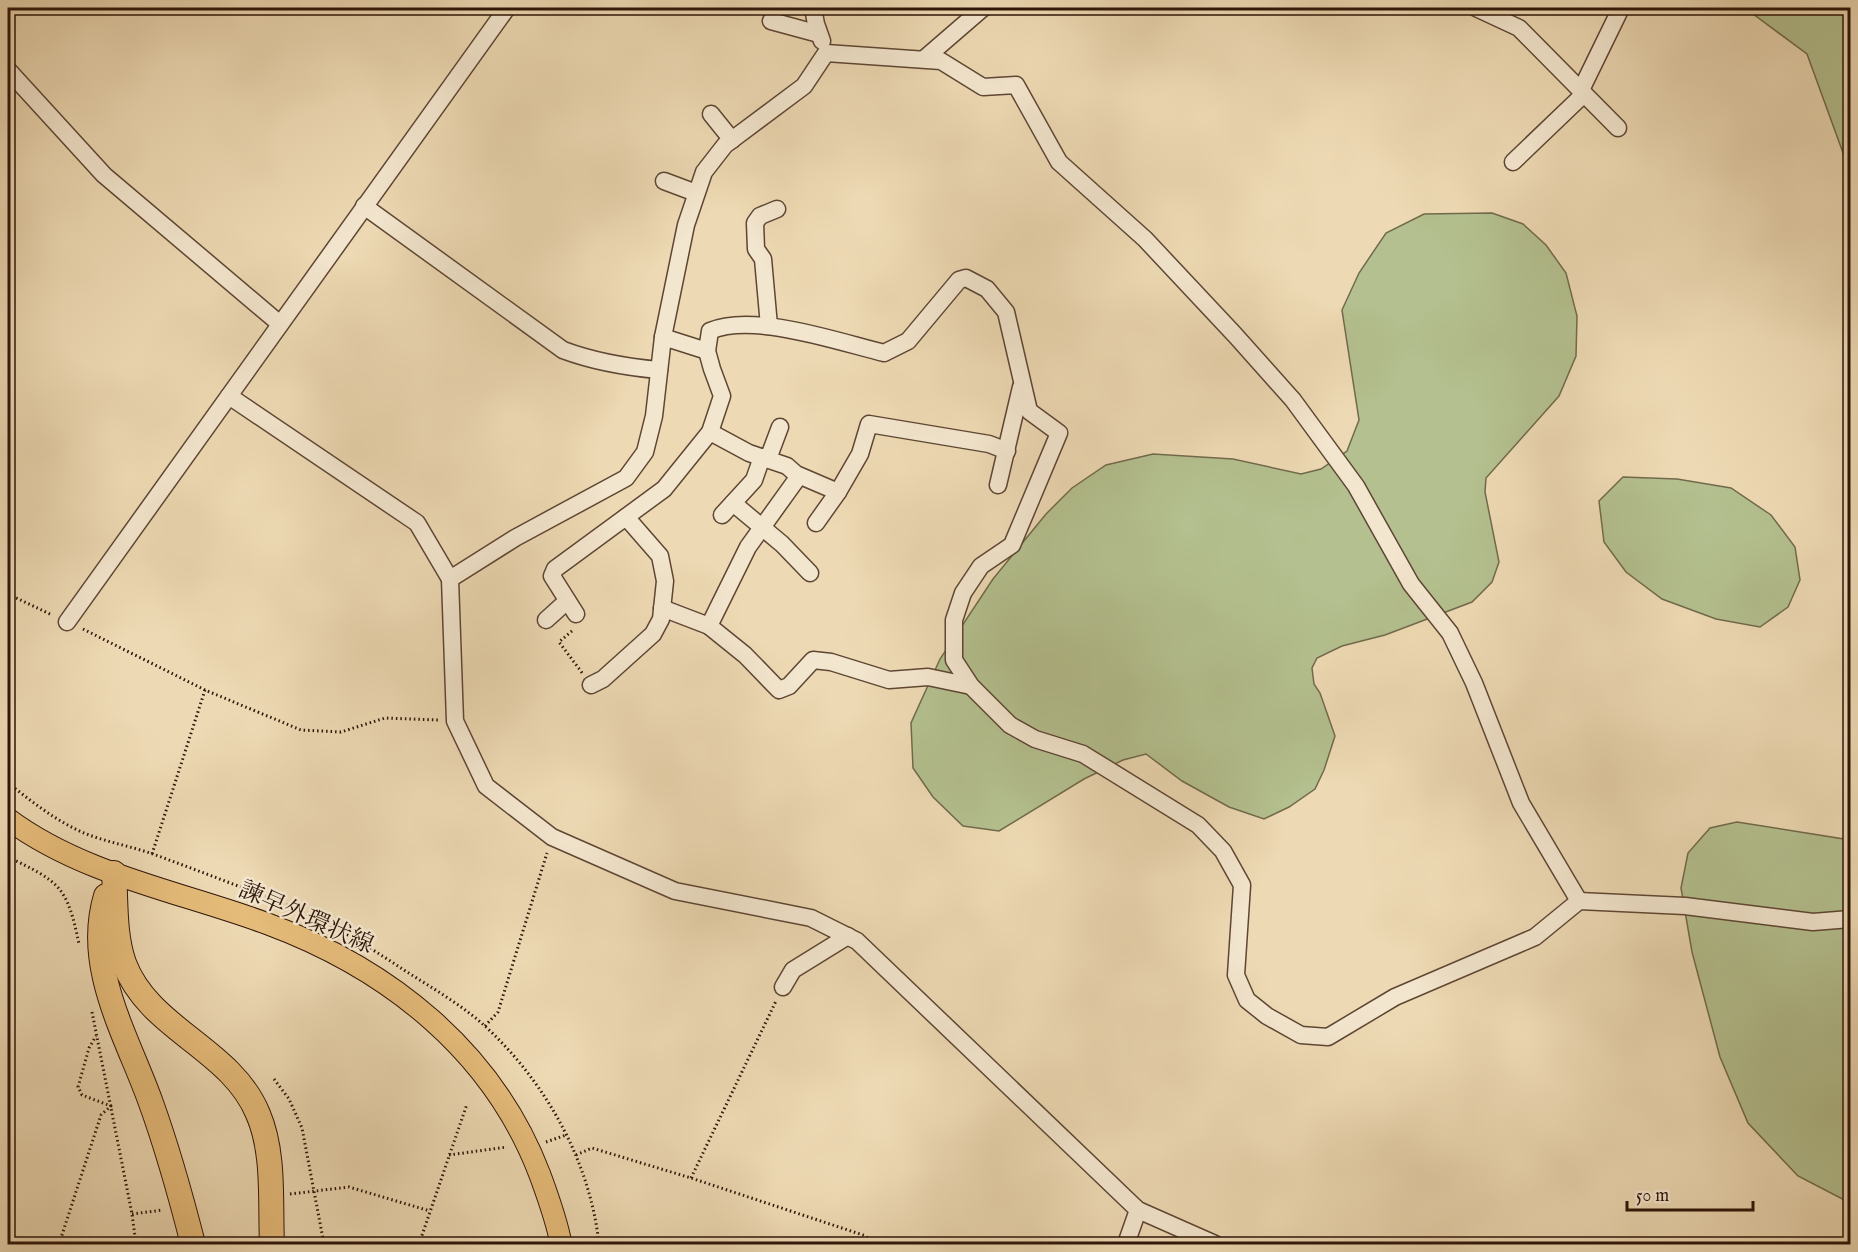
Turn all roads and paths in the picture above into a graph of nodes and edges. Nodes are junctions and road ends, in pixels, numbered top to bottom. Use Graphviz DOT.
graph roads {
  1 [pos="507,8"];
  2 [pos="813,8"];
  3 [pos="982,8"];
  4 [pos="1476,8"];
  5 [pos="1492,11"];
  6 [pos="1618,12"];
  7 [pos="771,21"];
  8 [pos="819,34"];
  9 [pos="826,54"];
  10 [pos="924,59"];
  11 [pos="8,70"];
  12 [pos="1583,92"];
  13 [pos="711,114"];
  14 [pos="1618,128"];
  15 [pos="732,140"];
  16 [pos="1513,162"];
  17 [pos="664,181"];
  18 [pos="696,193"];
  19 [pos="364,206"];
  20 [pos="777,209"];
  21 [pos="280,324"];
  22 [pos="769,326"];
  23 [pos="663,337"];
  24 [pos="707,351"];
  25 [pos="659,370"];
  26 [pos="1022,383"];
  27 [pos="229,396"];
  28 [pos="780,426"];
  29 [pos="710,432"];
  30 [pos="1007,451"];
  31 [pos="765,458"];
  32 [pos="799,476"];
  33 [pos="998,485"];
  34 [pos="838,492"];
  35 [pos="626,517"];
  36 [pos="816,523"];
  37 [pos="761,526"];
  38 [pos="810,573"];
  39 [pos="450,579"];
  40 [pos="8,594"];
  41 [pos="572,608"];
  42 [pos="663,608"];
  43 [pos="546,620"];
  44 [pos="67,622"];
  45 [pos="709,626"];
  46 [pos="591,685"];
  47 [pos="971,686"];
  48 [pos="205,690"];
  49 [pos="455,721"];
  50 [pos="8,819"];
  51 [pos="552,837"];
  52 [pos="152,854"];
  53 [pos="8,857"];
  54 [pos="114,873"];
  55 [pos="1579,901"];
  56 [pos="1851,920"];
  57 [pos="848,936"];
  58 [pos="80,949"];
  59 [pos="783,987"];
  60 [pos="90,1003"];
  61 [pos="485,1026"];
  62 [pos="97,1035"];
  63 [pos="274,1079"];
  64 [pos="467,1104"];
  65 [pos="111,1106"];
  66 [pos="566,1135"];
  67 [pos="542,1144"];
  68 [pos="517,1146"];
  69 [pos="449,1155"];
  70 [pos="576,1155"];
  71 [pos="691,1178"];
  72 [pos="314,1190"];
  73 [pos="283,1195"];
  74 [pos="165,1210"];
  75 [pos="1138,1210"];
  76 [pos="430,1211"];
  77 [pos="132,1214"];
  78 [pos="59,1245"];
  79 [pos="136,1245"];
  80 [pos="193,1245"];
  81 [pos="272,1245"];
  82 [pos="324,1245"];
  83 [pos="419,1245"];
  84 [pos="561,1245"];
  85 [pos="872,1245"];
  86 [pos="1126,1245"];
  87 [pos="1215,1245"];
  1 -- 19 [label="street"];
  2 -- 8 [label="street"];
  3 -- 10 [label="street"];
  4 -- 5 [label="street"];
  5 -- 12 [label="street"];
  6 -- 12 [label="street"];
  7 -- 8 [label="street"];
  8 -- 9 [label="street"];
  9 -- 10 [label="street"];
  9 -- 15 [label="street"];
  10 -- 55 [label="street"];
  11 -- 21 [label="street"];
  12 -- 14 [label="street"];
  12 -- 16 [label="street"];
  13 -- 15 [label="street"];
  15 -- 18 [label="street"];
  17 -- 18 [label="street"];
  18 -- 23 [label="street"];
  19 -- 21 [label="street"];
  19 -- 25 [label="street"];
  20 -- 22 [label="street"];
  21 -- 27 [label="street"];
  22 -- 24 [label="street"];
  22 -- 26 [label="street"];
  23 -- 24 [label="street"];
  23 -- 25 [label="street"];
  24 -- 29 [label="street"];
  25 -- 39 [label="street"];
  26 -- 30 [label="street"];
  26 -- 47 [label="street"];
  27 -- 39 [label="street"];
  27 -- 44 [label="street"];
  28 -- 31 [label="street"];
  29 -- 31 [label="street"];
  29 -- 35 [label="street"];
  30 -- 33 [label="street"];
  30 -- 34 [label="street"];
  31 -- 32 [label="street"];
  31 -- 37 [label="street"];
  32 -- 34 [label="street"];
  32 -- 37 [label="street"];
  34 -- 36 [label="street"];
  35 -- 41 [label="street"];
  35 -- 42 [label="street"];
  37 -- 38 [label="street"];
  37 -- 45 [label="street"];
  39 -- 49 [label="street"];
  40 -- 44 [label="path"];
  41 -- 43 [label="street"];
  41 -- 46 [label="path"];
  42 -- 45 [label="street"];
  42 -- 46 [label="street"];
  44 -- 48 [label="path"];
  45 -- 47 [label="street"];
  47 -- 55 [label="street"];
  48 -- 49 [label="path"];
  48 -- 52 [label="path"];
  49 -- 51 [label="street"];
  50 -- 54 [label="main road, 諫早外環状線"];
  51 -- 57 [label="street"];
  51 -- 61 [label="path"];
  53 -- 58 [label="path"];
  54 -- 80 [label="highway"];
  54 -- 81 [label="highway"];
  54 -- 84 [label="main road, 諫早外環状線"];
  55 -- 56 [label="street"];
  57 -- 59 [label="street"];
  57 -- 75 [label="street"];
  59 -- 71 [label="path"];
  60 -- 62 [label="path"];
  62 -- 65 [label="path"];
  62 -- 65 [label="path"];
  63 -- 72 [label="path"];
  64 -- 69 [label="path"];
  65 -- 77 [label="path"];
  65 -- 78 [label="path"];
  66 -- 67 [label="path"];
  68 -- 69 [label="path"];
  69 -- 76 [label="path"];
  70 -- 71 [label="path"];
  71 -- 85 [label="path"];
  72 -- 73 [label="path"];
  72 -- 76 [label="path"];
  72 -- 82 [label="path"];
  74 -- 77 [label="path"];
  75 -- 86 [label="street"];
  75 -- 87 [label="street"];
  76 -- 83 [label="path"];
  77 -- 79 [label="path"];
}
